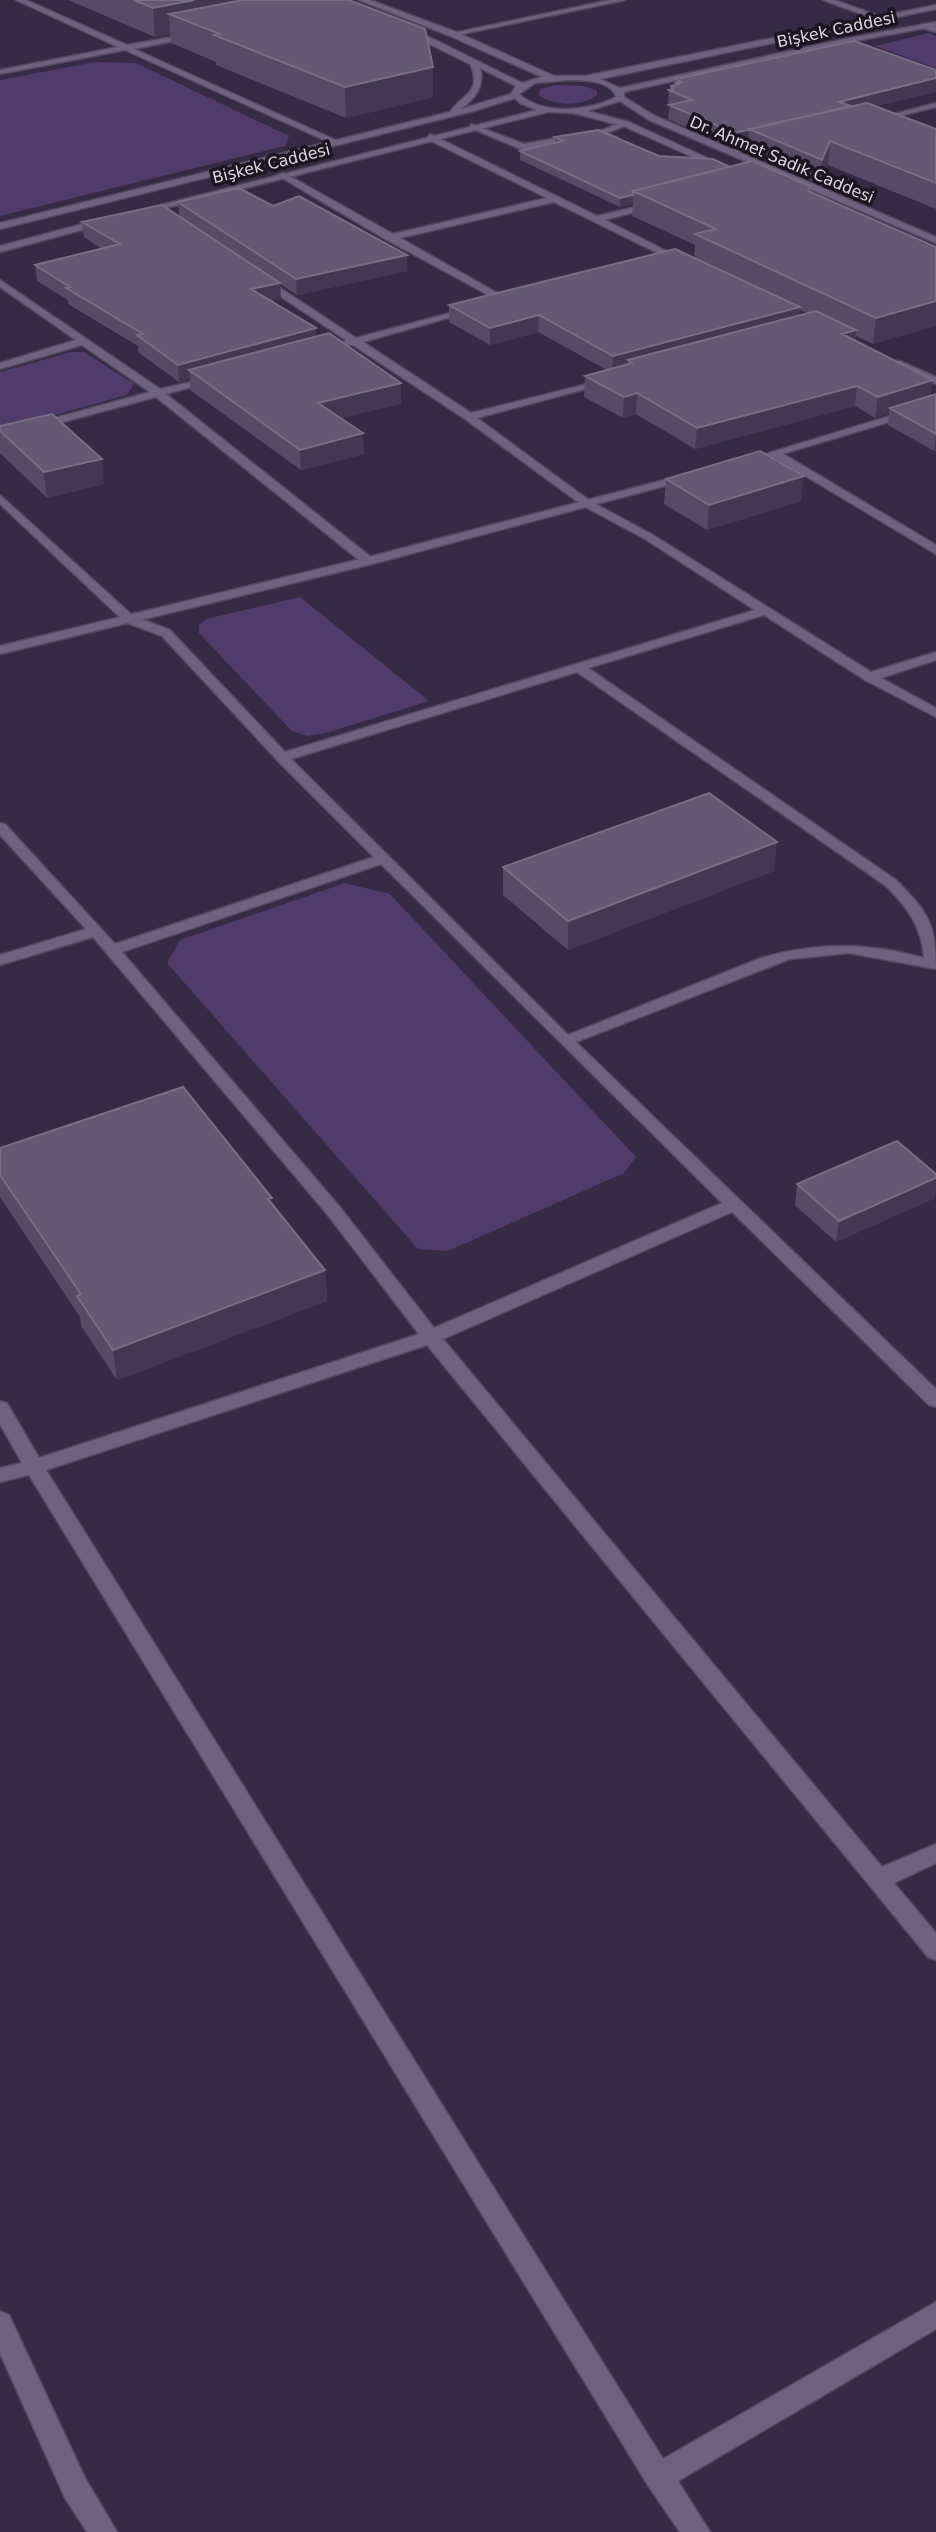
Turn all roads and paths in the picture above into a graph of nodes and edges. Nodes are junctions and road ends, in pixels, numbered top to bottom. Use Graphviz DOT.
graph roads {
  1 [pos="20,0"];
  2 [pos="363,0"];
  3 [pos="621,0"];
  4 [pos="828,0"];
  5 [pos="936,7"];
  6 [pos="881,18"];
  7 [pos="936,24"];
  8 [pos="925,26"];
  9 [pos="400,27"];
  10 [pos="936,30"];
  11 [pos="201,33"];
  12 [pos="453,34"];
  13 [pos="845,41"];
  14 [pos="858,46"];
  15 [pos="122,48"];
  16 [pos="473,61"];
  17 [pos="0,72"];
  18 [pos="552,78"];
  19 [pos="584,79"];
  20 [pos="522,86"];
  21 [pos="619,94"];
  22 [pos="516,95"];
  23 [pos="936,106"];
  24 [pos="550,109"];
  25 [pos="572,110"];
  26 [pos="449,114"];
  27 [pos="882,118"];
  28 [pos="869,121"];
  29 [pos="626,124"];
  30 [pos="474,126"];
  31 [pos="904,127"];
  32 [pos="599,133"];
  33 [pos="430,137"];
  34 [pos="781,140"];
  35 [pos="336,142"];
  36 [pos="625,144"];
  37 [pos="731,151"];
  38 [pos="688,162"];
  39 [pos="714,163"];
  40 [pos="738,174"];
  41 [pos="281,175"];
  42 [pos="554,199"];
  43 [pos="661,202"];
  44 [pos="155,208"];
  45 [pos="129,215"];
  46 [pos="166,215"];
  47 [pos="116,218"];
  48 [pos="597,219"];
  49 [pos="0,226"];
  50 [pos="390,238"];
  51 [pos="936,240"];
  52 [pos="0,248"];
  53 [pos="673,258"];
  54 [pos="660,261"];
  55 [pos="697,269"];
  56 [pos="254,275"];
  57 [pos="0,283"];
  58 [pos="516,297"];
  59 [pos="503,300"];
  60 [pos="491,304"];
  61 [pos="478,307"];
  62 [pos="85,341"];
  63 [pos="353,342"];
  64 [pos="340,345"];
  65 [pos="887,359"];
  66 [pos="0,366"];
  67 [pos="223,376"];
  68 [pos="615,378"];
  69 [pos="936,381"];
  70 [pos="158,393"];
  71 [pos="936,405"];
  72 [pos="469,416"];
  73 [pos="0,436"];
  74 [pos="776,454"];
  75 [pos="738,464"];
  76 [pos="700,474"];
  77 [pos="0,498"];
  78 [pos="586,503"];
  79 [pos="936,550"];
  80 [pos="368,561"];
  81 [pos="767,610"];
  82 [pos="129,620"];
  83 [pos="0,650"];
  84 [pos="936,656"];
  85 [pos="577,666"];
  86 [pos="870,677"];
  87 [pos="936,713"];
  88 [pos="282,757"];
  89 [pos="0,827"];
  90 [pos="383,859"];
  91 [pos="96,932"];
  92 [pos="111,950"];
  93 [pos="0,960"];
  94 [pos="935,968"];
  95 [pos="566,1041"];
  96 [pos="734,1204"];
  97 [pos="431,1337"];
  98 [pos="936,1399"];
  99 [pos="0,1408"];
  100 [pos="34,1467"];
  101 [pos="0,1475"];
  102 [pos="936,1853"];
  103 [pos="879,1879"];
  104 [pos="936,1950"];
  105 [pos="936,2315"];
  106 [pos="0,2324"];
  107 [pos="659,2477"];
  108 [pos="103,2532"];
  109 [pos="696,2532"];
  1 -- 15 [label="street"];
  2 -- 12 [label="street"];
  3 -- 12 [label="street"];
  4 -- 6 [label="street"];
  5 -- 6 [label="street, Bişkek Caddesi"];
  6 -- 19 [label="street, Bişkek Caddesi"];
  7 -- 8 [label="street, Bişkek Caddesi"];
  8 -- 10 [label="street"];
  8 -- 13 [label="street, Bişkek Caddesi"];
  9 -- 16 [label="street"];
  11 -- 15 [label="street"];
  12 -- 18 [label="street"];
  13 -- 14 [label="street"];
  13 -- 21 [label="street, Bişkek Caddesi"];
  15 -- 17 [label="street"];
  15 -- 35 [label="street"];
  16 -- 20 [label="street"];
  16 -- 26 [label="street"];
  18 -- 19 [label="street"];
  18 -- 20 [label="street"];
  19 -- 21 [label="street, Dr. Ahmet Sadık Caddesi"];
  20 -- 22 [label="street"];
  21 -- 25 [label="street, Bişkek Caddesi"];
  21 -- 37 [label="street, Dr. Ahmet Sadık Caddesi"];
  22 -- 24 [label="street"];
  22 -- 26 [label="street, Bişkek Caddesi"];
  23 -- 27 [label="street"];
  24 -- 25 [label="street"];
  24 -- 30 [label="street, Bişkek Caddesi"];
  25 -- 29 [label="street, Dr. Ahmet Sadık Caddesi"];
  26 -- 35 [label="street, Bişkek Caddesi"];
  27 -- 28 [label="street"];
  27 -- 31 [label="street"];
  29 -- 32 [label="street"];
  29 -- 39 [label="street, Dr. Ahmet Sadık Caddesi"];
  30 -- 32 [label="street"];
  30 -- 33 [label="street, Bişkek Caddesi"];
  32 -- 36 [label="street"];
  33 -- 41 [label="street, Bişkek Caddesi"];
  33 -- 42 [label="street"];
  34 -- 37 [label="street"];
  35 -- 49 [label="street, Bişkek Caddesi"];
  37 -- 51 [label="street, Dr. Ahmet Sadık Caddesi"];
  38 -- 39 [label="street"];
  39 -- 40 [label="street, Dr. Ahmet Sadık Caddesi"];
  41 -- 44 [label="street, Bişkek Caddesi"];
  41 -- 50 [label="street"];
  42 -- 48 [label="street"];
  42 -- 50 [label="street"];
  43 -- 48 [label="street"];
  44 -- 45 [label="street, Bişkek Caddesi"];
  44 -- 46 [label="street"];
  47 -- 52 [label="street"];
  48 -- 53 [label="street"];
  50 -- 59 [label="street"];
  53 -- 54 [label="street"];
  53 -- 55 [label="street"];
  56 -- 63 [label="street"];
  57 -- 62 [label="street"];
  58 -- 59 [label="street"];
  59 -- 60 [label="street"];
  61 -- 63 [label="street"];
  62 -- 66 [label="street"];
  62 -- 70 [label="street"];
  63 -- 64 [label="street"];
  63 -- 72 [label="street"];
  65 -- 69 [label="street"];
  67 -- 70 [label="street"];
  68 -- 72 [label="street"];
  70 -- 73 [label="street"];
  70 -- 80 [label="street"];
  71 -- 74 [label="street"];
  72 -- 78 [label="street"];
  74 -- 75 [label="street"];
  74 -- 79 [label="street"];
  76 -- 78 [label="street"];
  77 -- 82 [label="street"];
  78 -- 80 [label="street"];
  78 -- 81 [label="street"];
  80 -- 82 [label="street"];
  81 -- 85 [label="street"];
  81 -- 86 [label="street"];
  82 -- 83 [label="street"];
  82 -- 88 [label="street"];
  84 -- 86 [label="street"];
  85 -- 88 [label="street"];
  85 -- 94 [label="street"];
  86 -- 87 [label="street"];
  88 -- 90 [label="street"];
  89 -- 91 [label="street"];
  90 -- 92 [label="street"];
  90 -- 95 [label="street"];
  91 -- 92 [label="street"];
  91 -- 93 [label="street"];
  92 -- 97 [label="street"];
  94 -- 95 [label="street"];
  95 -- 96 [label="street"];
  96 -- 97 [label="street"];
  96 -- 98 [label="street"];
  97 -- 100 [label="street"];
  97 -- 103 [label="street"];
  99 -- 100 [label="street"];
  100 -- 101 [label="street"];
  100 -- 107 [label="street"];
  102 -- 103 [label="street"];
  103 -- 104 [label="street"];
  105 -- 107 [label="street"];
  106 -- 108 [label="street"];
  107 -- 109 [label="street"];
}
